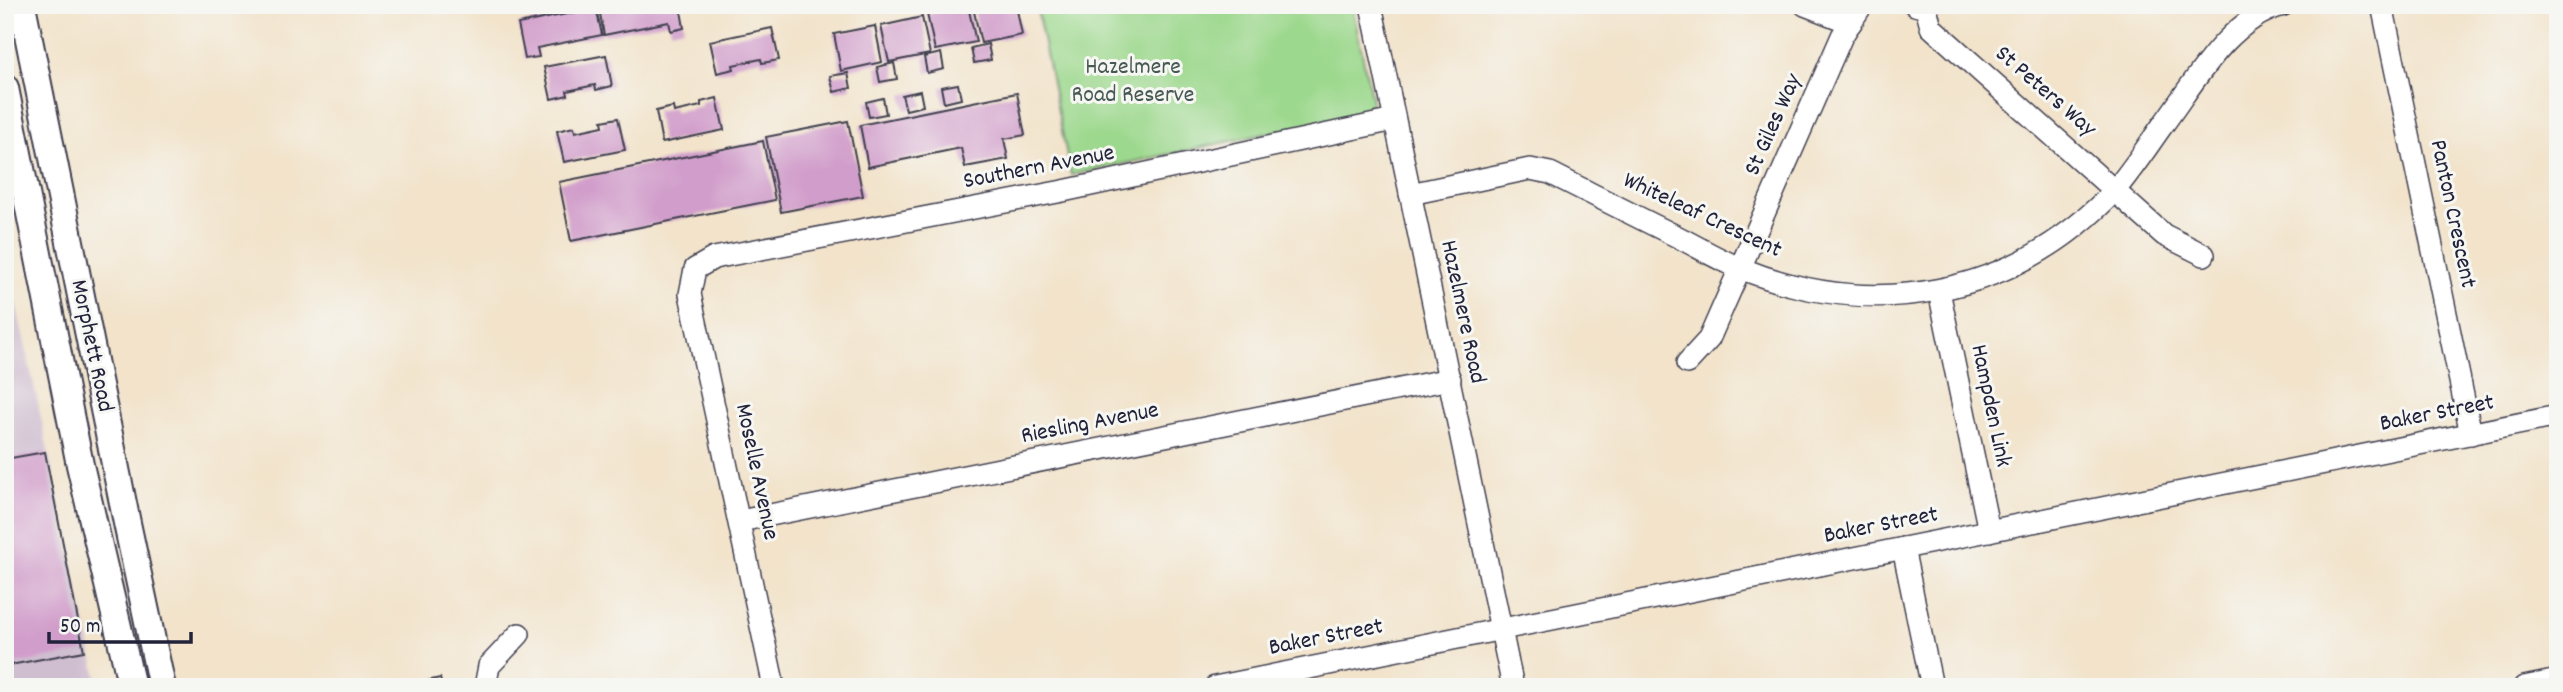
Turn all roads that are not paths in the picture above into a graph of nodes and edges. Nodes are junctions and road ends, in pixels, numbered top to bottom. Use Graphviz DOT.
graph roads {
  1 [pos="22,5"];
  2 [pos="1371,5"];
  3 [pos="1805,5"];
  4 [pos="2283,5"];
  5 [pos="2382,5"];
  6 [pos="1923,6"];
  7 [pos="1856,14"];
  8 [pos="5,88"];
  9 [pos="1394,120"];
  10 [pos="2115,189"];
  11 [pos="1410,194"];
  12 [pos="2204,255"];
  13 [pos="1739,268"];
  14 [pos="695,269"];
  15 [pos="1939,291"];
  16 [pos="1687,363"];
  17 [pos="1450,379"];
  18 [pos="2558,416"];
  19 [pos="2471,434"];
  20 [pos="740,521"];
  21 [pos="1989,531"];
  22 [pos="1903,548"];
  23 [pos="1502,629"];
  24 [pos="519,634"];
  25 [pos="2558,680"];
  26 [pos="132,687"];
  27 [pos="162,687"];
  28 [pos="485,687"];
  29 [pos="774,687"];
  30 [pos="1215,687"];
  31 [pos="1513,687"];
  32 [pos="1932,687"];
  33 [pos="2524,687"];
  1 -- 27 [label="main road, Morphett Road"];
  2 -- 9 [label="street, Hazelmere Road"];
  3 -- 7 [label="street"];
  4 -- 10 [label="street, Whiteleaf Crescent"];
  5 -- 19 [label="street, Panton Crescent"];
  6 -- 10 [label="street, St Peters Way"];
  7 -- 13 [label="street, St Giles Way"];
  8 -- 26 [label="main road, Morphett Road"];
  9 -- 11 [label="street, Hazelmere Road"];
  9 -- 14 [label="street, Southern Avenue"];
  10 -- 12 [label="street, St Peters Way"];
  10 -- 15 [label="street, Whiteleaf Crescent"];
  11 -- 13 [label="street, Whiteleaf Crescent"];
  11 -- 17 [label="street, Hazelmere Road"];
  13 -- 15 [label="street, Whiteleaf Crescent"];
  13 -- 16 [label="street, St Giles Way"];
  14 -- 20 [label="street, Moselle Avenue"];
  15 -- 21 [label="street, Hampden Link"];
  17 -- 20 [label="street, Riesling Avenue"];
  17 -- 23 [label="street, Hazelmere Road"];
  18 -- 19 [label="street, Baker Street"];
  19 -- 21 [label="street, Baker Street"];
  20 -- 29 [label="street, Moselle Avenue"];
  21 -- 22 [label="street, Baker Street"];
  22 -- 23 [label="street, Baker Street"];
  22 -- 32 [label="street"];
  23 -- 30 [label="street, Baker Street"];
  23 -- 31 [label="street, Hazelmere Road"];
  24 -- 28 [label="street"];
  25 -- 33 [label="street"];
}
